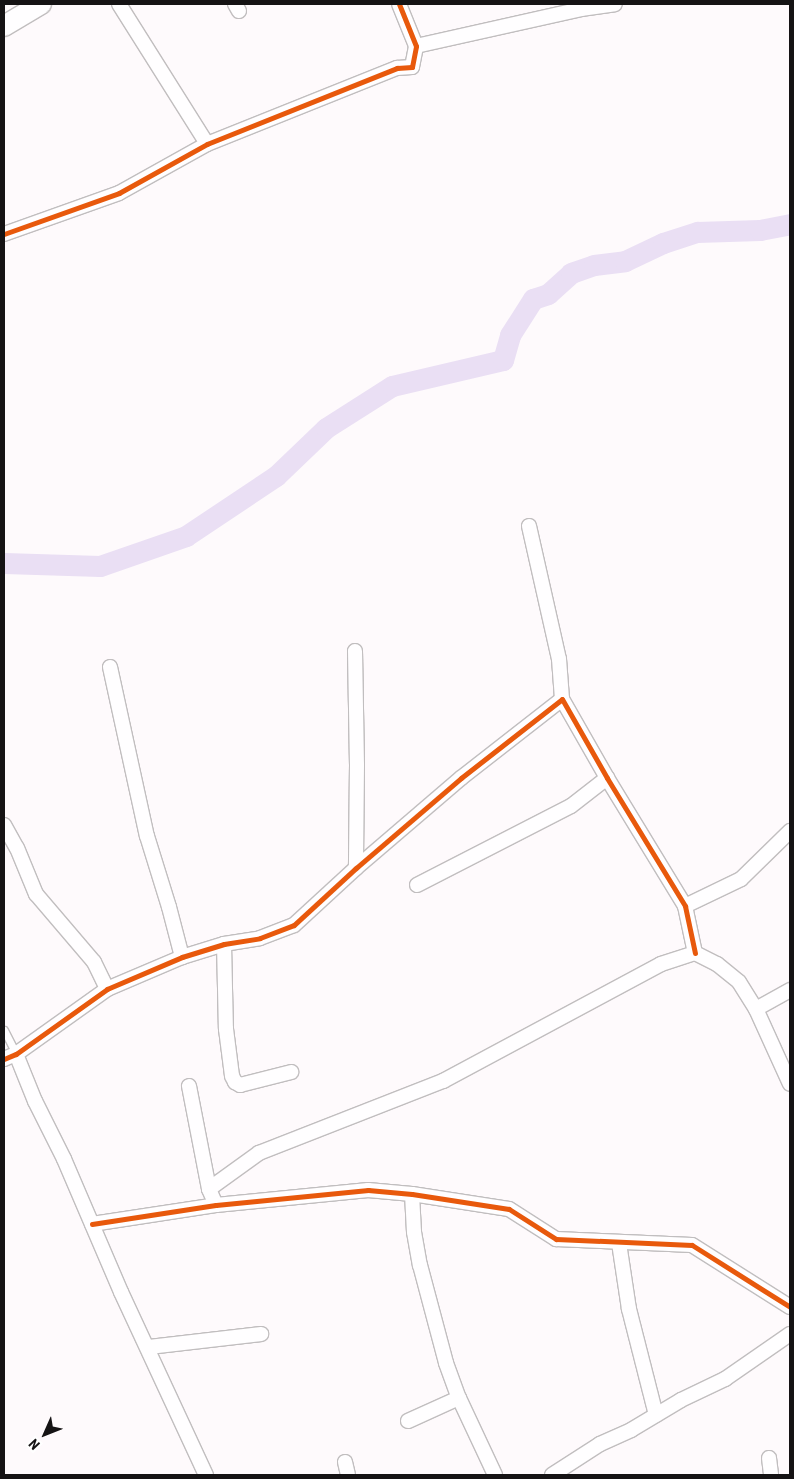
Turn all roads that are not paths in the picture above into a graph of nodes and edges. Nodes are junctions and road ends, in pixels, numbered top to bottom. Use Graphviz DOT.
graph roads {
  1 [pos="42,4"];
  2 [pos="119,4"];
  3 [pos="399,4"];
  4 [pos="615,4"];
  5 [pos="580,6"];
  6 [pos="4,26"];
  7 [pos="416,46"];
  8 [pos="207,144"];
  9 [pos="4,234"];
  10 [pos="529,526"];
  11 [pos="355,651"];
  12 [pos="110,667"];
  13 [pos="562,699"];
  14 [pos="607,778"];
  15 [pos="4,825"];
  16 [pos="790,831"];
  17 [pos="356,868"];
  18 [pos="417,885"];
  19 [pos="686,906"];
  20 [pos="224,944"];
  21 [pos="695,954"];
  22 [pos="182,958"];
  23 [pos="107,989"];
  24 [pos="790,990"];
  25 [pos="756,1009"];
  26 [pos="4,1030"];
  27 [pos="10,1056"];
  28 [pos="291,1072"];
  29 [pos="790,1084"];
  30 [pos="189,1086"];
  31 [pos="210,1189"];
  32 [pos="412,1194"];
  33 [pos="216,1205"];
  34 [pos="92,1224"];
  35 [pos="619,1243"];
  36 [pos="790,1307"];
  37 [pos="261,1334"];
  38 [pos="790,1334"];
  39 [pos="149,1347"];
  40 [pos="459,1398"];
  41 [pos="656,1415"];
  42 [pos="408,1421"];
  43 [pos="769,1458"];
  44 [pos="206,1475"];
  45 [pos="495,1475"];
  46 [pos="552,1475"];
  47 [pos="771,1475"];
  1 -- 6 [label="street"];
  2 -- 8 [label="street"];
  3 -- 7 [label="street"];
  4 -- 5 [label="street"];
  5 -- 7 [label="street"];
  7 -- 8 [label="street"];
  8 -- 9 [label="street"];
  10 -- 13 [label="street"];
  11 -- 17 [label="street"];
  12 -- 22 [label="street"];
  13 -- 14 [label="street"];
  13 -- 17 [label="street"];
  14 -- 18 [label="street"];
  14 -- 19 [label="street"];
  15 -- 23 [label="street"];
  16 -- 19 [label="street"];
  17 -- 20 [label="street"];
  19 -- 21 [label="street"];
  20 -- 22 [label="street"];
  20 -- 28 [label="street"];
  21 -- 25 [label="street"];
  21 -- 31 [label="street"];
  22 -- 23 [label="street"];
  23 -- 27 [label="street"];
  24 -- 25 [label="street"];
  25 -- 29 [label="street"];
  26 -- 27 [label="lane"];
  27 -- 34 [label="street"];
  30 -- 31 [label="street"];
  31 -- 33 [label="street"];
  32 -- 33 [label="street"];
  32 -- 35 [label="street"];
  32 -- 40 [label="street"];
  33 -- 34 [label="street"];
  34 -- 39 [label="street"];
  35 -- 36 [label="street"];
  35 -- 41 [label="street"];
  37 -- 39 [label="street"];
  38 -- 41 [label="street"];
  39 -- 44 [label="street"];
  40 -- 42 [label="street"];
  40 -- 45 [label="street"];
  41 -- 46 [label="street"];
  43 -- 47 [label="street"];
}
